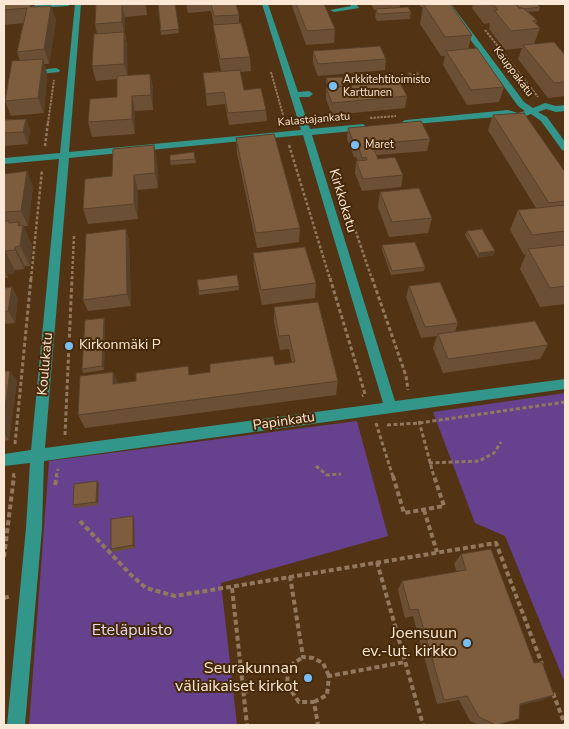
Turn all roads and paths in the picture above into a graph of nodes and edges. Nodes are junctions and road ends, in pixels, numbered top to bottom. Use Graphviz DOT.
graph roads {
  1 [pos="68,4"];
  2 [pos="78,4"];
  3 [pos="265,4"];
  4 [pos="353,4"];
  5 [pos="448,4"];
  6 [pos="4,8"];
  7 [pos="334,10"];
  8 [pos="483,28"];
  9 [pos="56,69"];
  10 [pos="270,70"];
  11 [pos="20,72"];
  12 [pos="309,94"];
  13 [pos="294,95"];
  14 [pos="542,102"];
  15 [pos="565,108"];
  16 [pos="532,111"];
  17 [pos="401,123"];
  18 [pos="371,126"];
  19 [pos="306,132"];
  20 [pos="287,134"];
  21 [pos="565,148"];
  22 [pos="64,155"];
  23 [pos="44,157"];
  24 [pos="4,161"];
  25 [pos="334,169"];
  26 [pos="74,230"];
  27 [pos="565,384"];
  28 [pos="418,389"];
  29 [pos="358,400"];
  30 [pos="391,408"];
  31 [pos="419,423"];
  32 [pos="377,426"];
  33 [pos="65,436"];
  34 [pos="70,440"];
  35 [pos="501,442"];
  36 [pos="39,447"];
  37 [pos="11,453"];
  38 [pos="429,462"];
  39 [pos="316,466"];
  40 [pos="341,474"];
  41 [pos="424,510"];
  42 [pos="80,521"];
  43 [pos="437,552"];
  44 [pos="4,557"];
  45 [pos="377,562"];
  46 [pos="290,576"];
  47 [pos="232,588"];
  48 [pos="303,657"];
  49 [pos="405,662"];
  50 [pos="544,671"];
  51 [pos="329,676"];
  52 [pos="286,685"];
  53 [pos="551,689"];
  54 [pos="243,692"];
  55 [pos="314,702"];
  56 [pos="11,708"];
  57 [pos="16,725"];
  58 [pos="247,725"];
  59 [pos="318,725"];
  60 [pos="423,725"];
  61 [pos="565,725"];
  1 -- 6 [label="street"];
  2 -- 22 [label="street, Koulukatu"];
  3 -- 13 [label="street, Kirkkokatu"];
  4 -- 7 [label="street"];
  5 -- 16 [label="street, Kauppakatu"];
  8 -- 14 [label="path"];
  9 -- 11 [label="street"];
  9 -- 23 [label="path"];
  10 -- 20 [label="path"];
  12 -- 13 [label="street"];
  13 -- 19 [label="street, Kirkkokatu"];
  15 -- 16 [label="street"];
  16 -- 17 [label="street"];
  16 -- 21 [label="street, Kauppakatu"];
  18 -- 19 [label="street, Kalastajankatu"];
  19 -- 20 [label="street, Kalastajankatu"];
  19 -- 30 [label="street, Kirkkokatu"];
  20 -- 22 [label="street, Kalastajankatu"];
  20 -- 29 [label="path"];
  22 -- 23 [label="street, Kalastajankatu"];
  22 -- 36 [label="street, Koulukatu"];
  23 -- 24 [label="street, Kalastajankatu"];
  23 -- 37 [label="path"];
  25 -- 28 [label="path"];
  26 -- 33 [label="path"];
  27 -- 30 [label="street, Papinkatu"];
  30 -- 36 [label="street, Papinkatu"];
  31 -- 38 [label="path"];
  32 -- 41 [label="path"];
  33 -- 34 [label="path"];
  33 -- 36 [label="path"];
  35 -- 38 [label="path"];
  36 -- 37 [label="street, Papinkatu"];
  36 -- 37 [label="path"];
  36 -- 56 [label="street, Koulukatu"];
  37 -- 44 [label="path"];
  38 -- 41 [label="path"];
  39 -- 40 [label="path"];
  41 -- 43 [label="path"];
  42 -- 47 [label="path"];
  43 -- 45 [label="path"];
  43 -- 50 [label="path"];
  45 -- 46 [label="path"];
  45 -- 49 [label="path"];
  46 -- 47 [label="path"];
  46 -- 48 [label="path"];
  47 -- 54 [label="path"];
  48 -- 51 [label="path"];
  48 -- 52 [label="path"];
  49 -- 51 [label="path"];
  49 -- 60 [label="path"];
  51 -- 55 [label="path"];
  52 -- 54 [label="path"];
  52 -- 55 [label="path"];
  53 -- 61 [label="path"];
  54 -- 58 [label="path"];
  55 -- 59 [label="path"];
  56 -- 57 [label="street, Koulukatu"];
}
